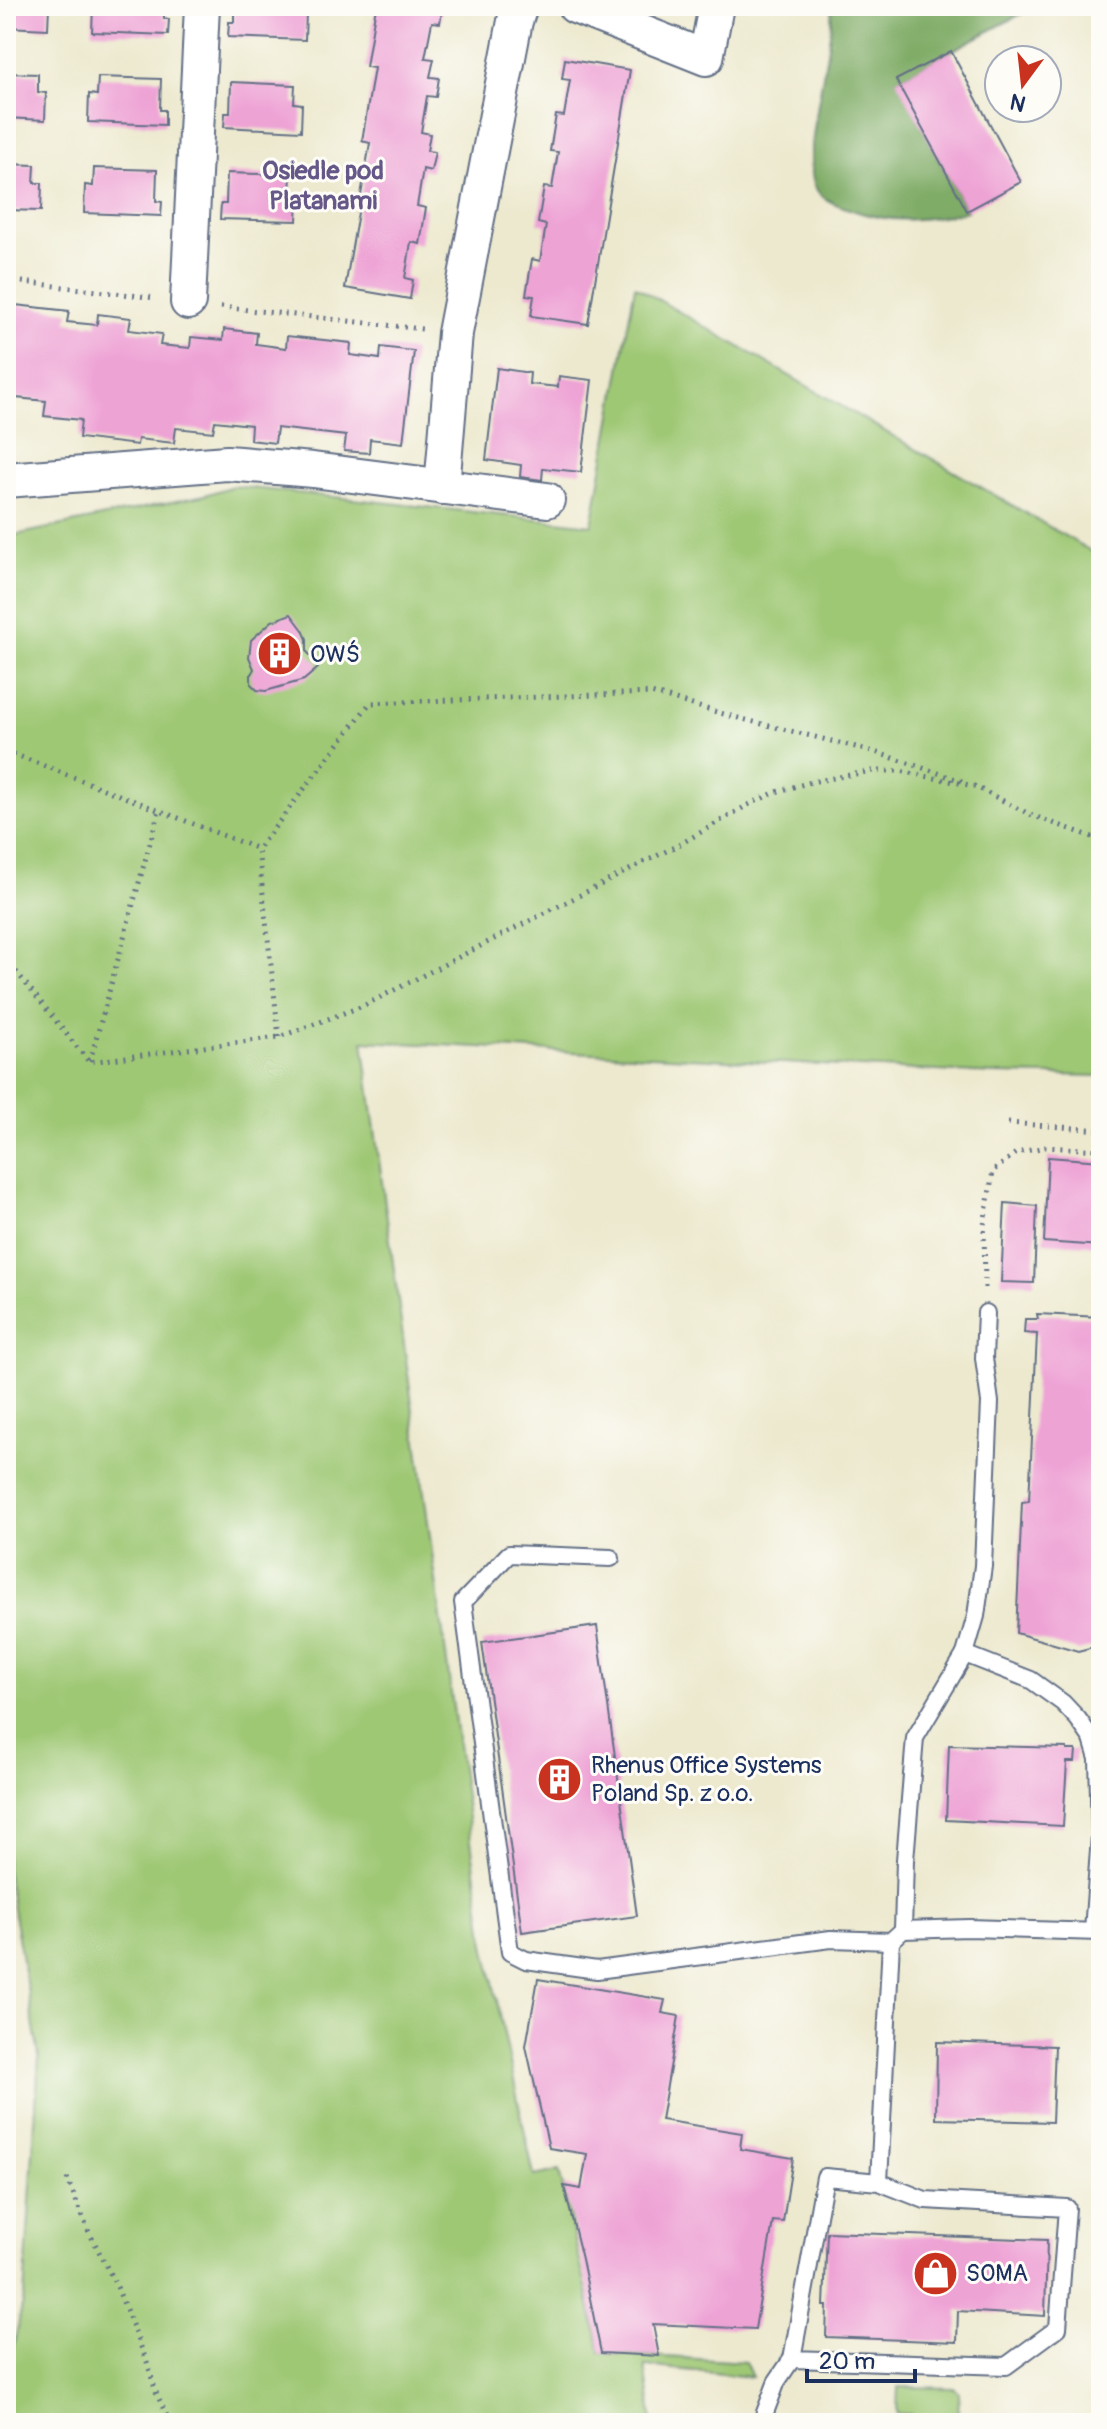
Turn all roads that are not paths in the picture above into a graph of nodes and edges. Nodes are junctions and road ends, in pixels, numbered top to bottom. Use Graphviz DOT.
graph roads {
  1 [pos="202,6"];
  2 [pos="520,6"];
  3 [pos="575,6"];
  4 [pos="716,6"];
  5 [pos="188,302"];
  6 [pos="6,480"];
  7 [pos="442,487"];
  8 [pos="547,500"];
  9 [pos="986,1313"];
  10 [pos="611,1558"];
  11 [pos="965,1654"];
  12 [pos="1097,1931"];
  13 [pos="897,1936"];
  14 [pos="879,2182"];
  15 [pos="792,2359"];
  16 [pos="761,2423"];
  1 -- 5 [label="street"];
  2 -- 7 [label="street"];
  3 -- 4 [label="street"];
  6 -- 7 [label="street"];
  7 -- 8 [label="street"];
  9 -- 11 [label="lane"];
  10 -- 13 [label="lane"];
  11 -- 12 [label="lane"];
  11 -- 13 [label="lane"];
  12 -- 13 [label="lane"];
  13 -- 14 [label="lane"];
  14 -- 15 [label="lane"];
  14 -- 15 [label="lane"];
  15 -- 16 [label="lane"];
}
